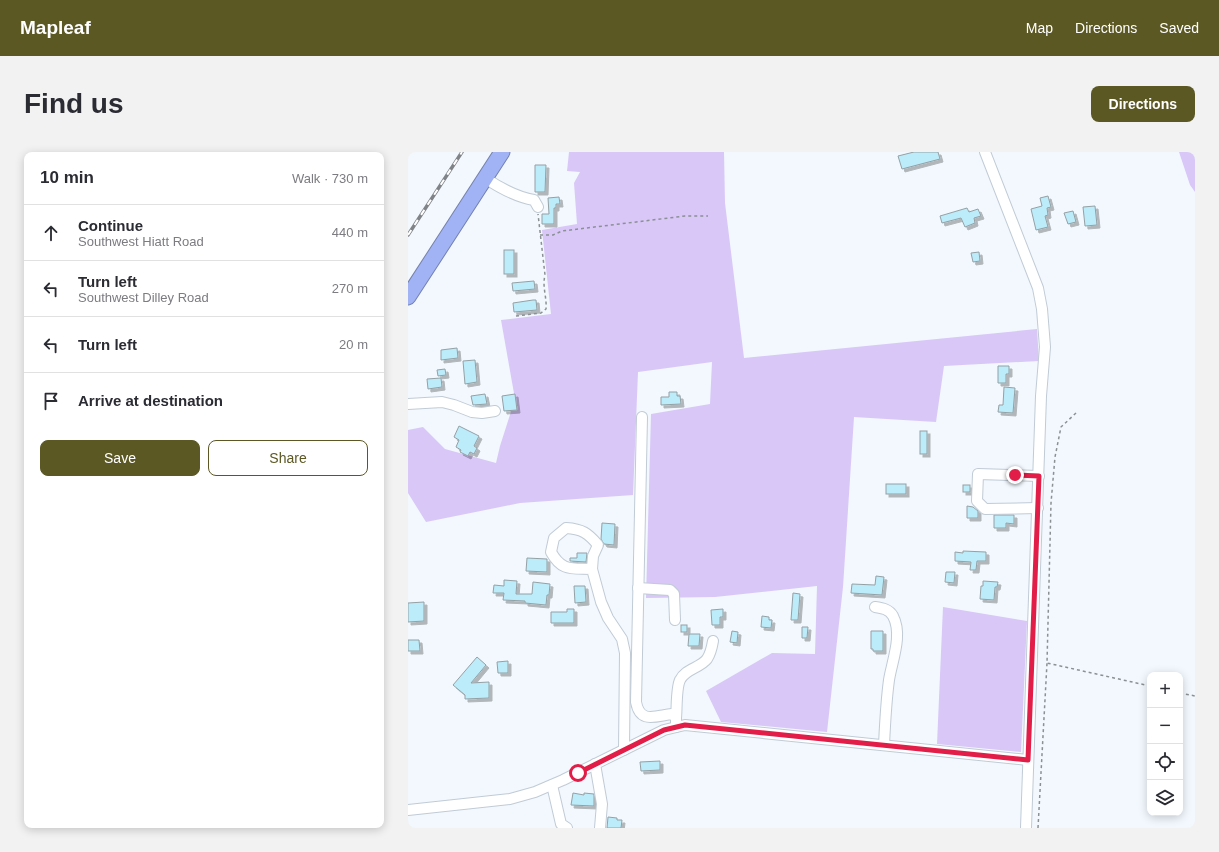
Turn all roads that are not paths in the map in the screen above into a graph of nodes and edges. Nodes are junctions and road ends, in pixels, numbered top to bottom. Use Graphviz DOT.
graph roads {
  1 [pos="502,152"];
  2 [pos="988,153"];
  3 [pos="485,178"];
  4 [pos="538,207"];
  5 [pos="408,297"];
  6 [pos="408,404"];
  7 [pos="495,411"];
  8 [pos="642,416"];
  9 [pos="1039,476"];
  10 [pos="1038,508"];
  11 [pos="592,569"];
  12 [pos="638,588"];
  13 [pos="875,607"];
  14 [pos="675,620"];
  15 [pos="713,641"];
  16 [pos="676,723"];
  17 [pos="884,745"];
  18 [pos="624,750"];
  19 [pos="1028,760"];
  20 [pos="595,764"];
  21 [pos="552,785"];
  22 [pos="408,810"];
  23 [pos="567,828"];
  24 [pos="600,828"];
  25 [pos="1026,828"];
  1 -- 3 [label="highway"];
  2 -- 9 [label="street"];
  3 -- 4 [label="street"];
  3 -- 5 [label="highway"];
  6 -- 7 [label="street"];
  8 -- 12 [label="street"];
  9 -- 10 [label="street"];
  9 -- 10 [label="street"];
  10 -- 19 [label="street"];
  11 -- 11 [label="street"];
  11 -- 18 [label="street"];
  12 -- 14 [label="street"];
  12 -- 16 [label="street"];
  13 -- 17 [label="street"];
  15 -- 16 [label="street"];
  16 -- 17 [label="street"];
  16 -- 18 [label="street"];
  17 -- 19 [label="street"];
  18 -- 20 [label="street"];
  19 -- 25 [label="street"];
  20 -- 21 [label="street"];
  20 -- 24 [label="street"];
  21 -- 22 [label="street"];
  21 -- 23 [label="street"];
}
